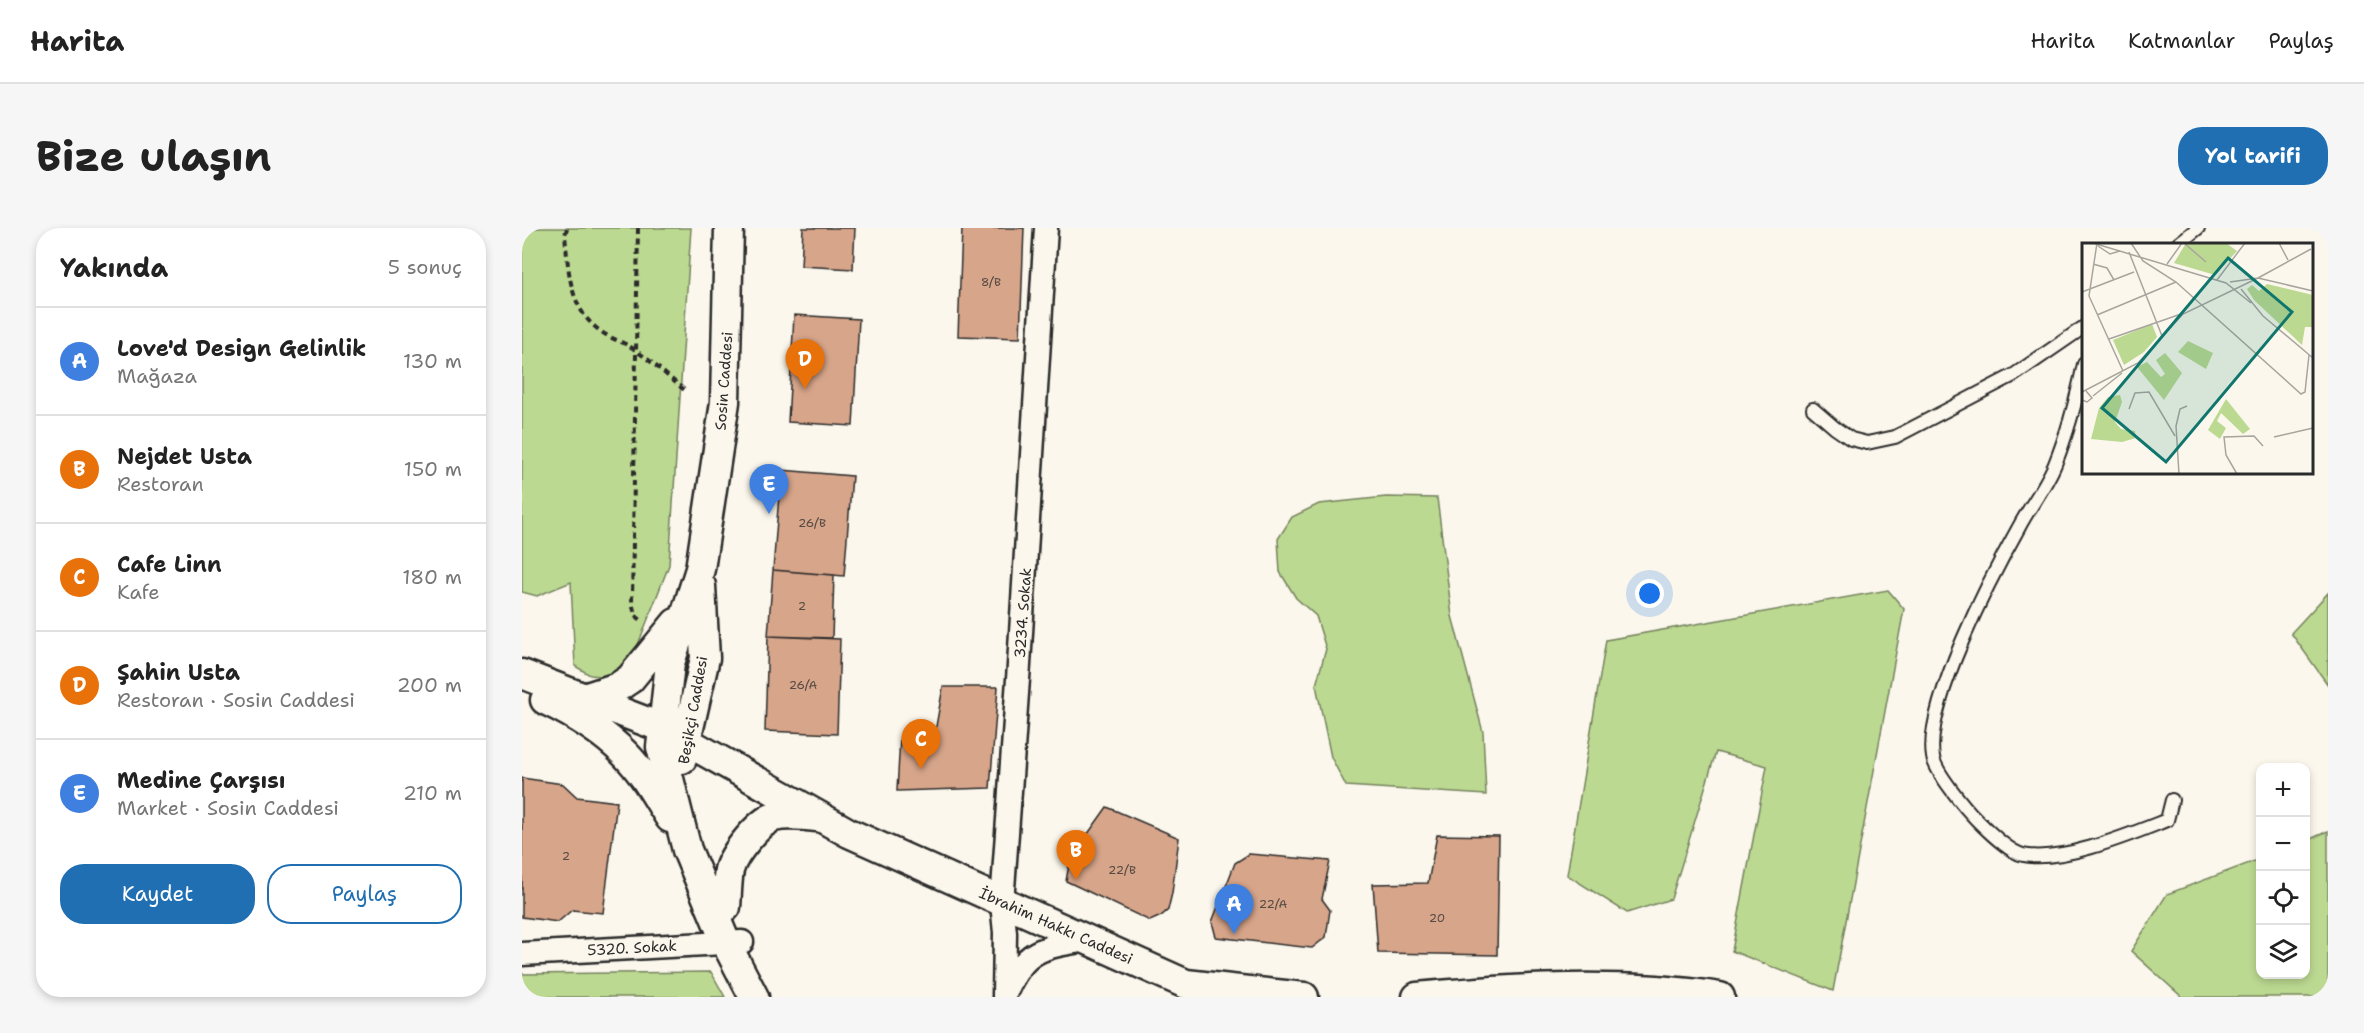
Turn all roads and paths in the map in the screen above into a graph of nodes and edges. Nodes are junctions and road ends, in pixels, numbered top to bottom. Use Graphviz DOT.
graph roads {
  1 [pos="567,228"];
  2 [pos="638,228"];
  3 [pos="729,228"];
  4 [pos="1046,228"];
  5 [pos="2198,228"];
  6 [pos="2179,243"];
  7 [pos="2082,328"];
  8 [pos="636,351"];
  9 [pos="2082,374"];
  10 [pos="687,393"];
  11 [pos="1813,409"];
  12 [pos="700,569"];
  13 [pos="688,607"];
  14 [pos="663,641"];
  15 [pos="522,674"];
  16 [pos="522,688"];
  17 [pos="584,698"];
  18 [pos="674,735"];
  19 [pos="2172,800"];
  20 [pos="819,817"];
  21 [pos="685,842"];
  22 [pos="1002,903"];
  23 [pos="726,907"];
  24 [pos="1088,940"];
  25 [pos="734,942"];
  26 [pos="522,954"];
  27 [pos="1195,990"];
  28 [pos="1465,995"];
  29 [pos="754,997"];
  30 [pos="773,997"];
  31 [pos="1004,997"];
  32 [pos="1304,997"];
  33 [pos="1417,997"];
  34 [pos="1720,997"];
  1 -- 8 [label="path"];
  2 -- 8 [label="path"];
  3 -- 12 [label="street, Sosin Caddesi"];
  4 -- 22 [label="street, 3234. Sokak"];
  5 -- 6 [label="lane"];
  7 -- 11 [label="lane"];
  8 -- 10 [label="path"];
  8 -- 14 [label="path"];
  9 -- 19 [label="lane"];
  12 -- 13 [label="street, Beşikçi Caddesi"];
  12 -- 18 [label="street, Beşikçi Caddesi"];
  13 -- 14 [label="street"];
  13 -- 18 [label="street, Beşikçi Caddesi"];
  14 -- 17 [label="street"];
  15 -- 17 [label="street, İbrahim Hakkı Caddesi"];
  16 -- 21 [label="street"];
  17 -- 18 [label="street, İbrahim Hakkı Caddesi"];
  18 -- 20 [label="street, İbrahim Hakkı Caddesi"];
  18 -- 21 [label="street, Beşikçi Caddesi"];
  18 -- 23 [label="street, Beşikçi Caddesi"];
  20 -- 22 [label="street, İbrahim Hakkı Caddesi"];
  20 -- 23 [label="street"];
  21 -- 25 [label="street, Beşikçi Caddesi"];
  22 -- 24 [label="street, İbrahim Hakkı Caddesi"];
  22 -- 31 [label="street, 3234. Sokak"];
  23 -- 25 [label="street, Beşikçi Caddesi"];
  24 -- 27 [label="street, İbrahim Hakkı Caddesi"];
  24 -- 31 [label="street"];
  25 -- 26 [label="street, 5320. Sokak"];
  25 -- 29 [label="street, Beşikçi Caddesi"];
  25 -- 30 [label="street, Beşikçi Caddesi"];
  27 -- 32 [label="street, İbrahim Hakkı Caddesi"];
  28 -- 33 [label="street"];
  28 -- 34 [label="street"];
}
